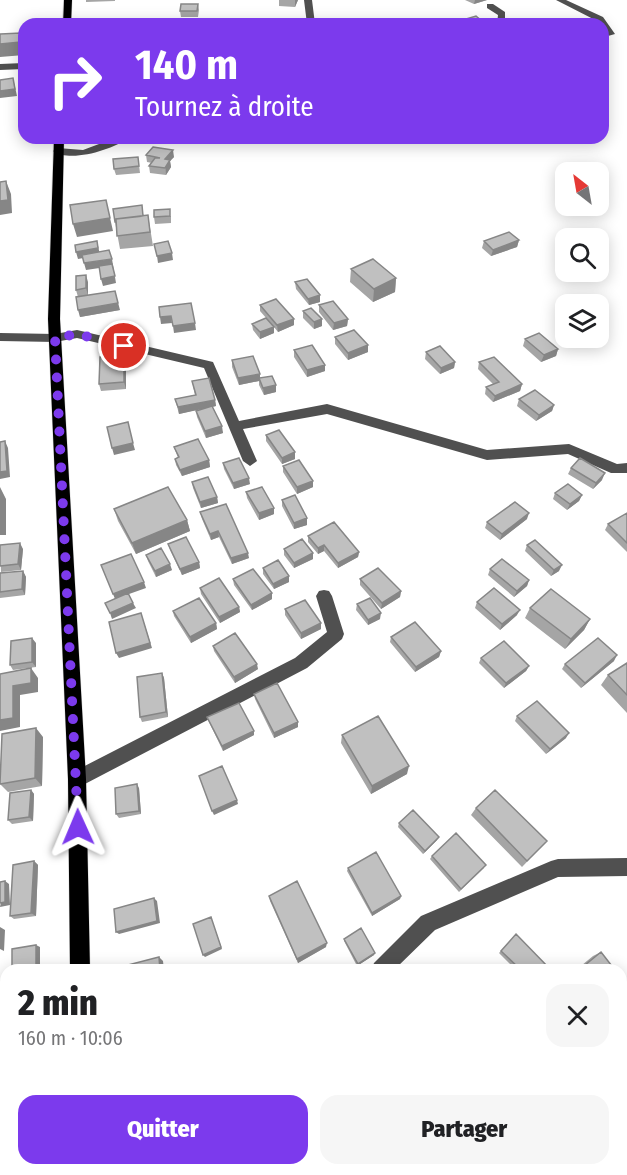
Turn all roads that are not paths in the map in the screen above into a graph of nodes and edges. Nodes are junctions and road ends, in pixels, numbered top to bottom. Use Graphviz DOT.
graph roads {
  1 [pos="68,0"];
  2 [pos="308,0"];
  3 [pos="560,0"];
  4 [pos="490,6"];
  5 [pos="67,18"];
  6 [pos="310,18"];
  7 [pos="502,18"];
  8 [pos="596,18"];
  9 [pos="18,66"];
  10 [pos="0,67"];
  11 [pos="59,144"];
  12 [pos="107,144"];
  13 [pos="0,337"];
  14 [pos="55,338"];
  15 [pos="235,426"];
  16 [pos="250,461"];
  17 [pos="627,468"];
  18 [pos="324,596"];
  19 [pos="77,779"];
  20 [pos="627,867"];
  21 [pos="80,964"];
  22 [pos="387,964"];
  1 -- 5 [label="main road"];
  2 -- 6 [label="street"];
  3 -- 8 [label="street"];
  4 -- 7 [label="street"];
  9 -- 10 [label="street"];
  11 -- 12 [label="street"];
  11 -- 14 [label="main road"];
  13 -- 14 [label="street"];
  14 -- 15 [label="street"];
  14 -- 19 [label="main road"];
  15 -- 16 [label="street"];
  15 -- 17 [label="street"];
  18 -- 19 [label="street"];
  19 -- 21 [label="main road"];
  20 -- 22 [label="street"];
}
